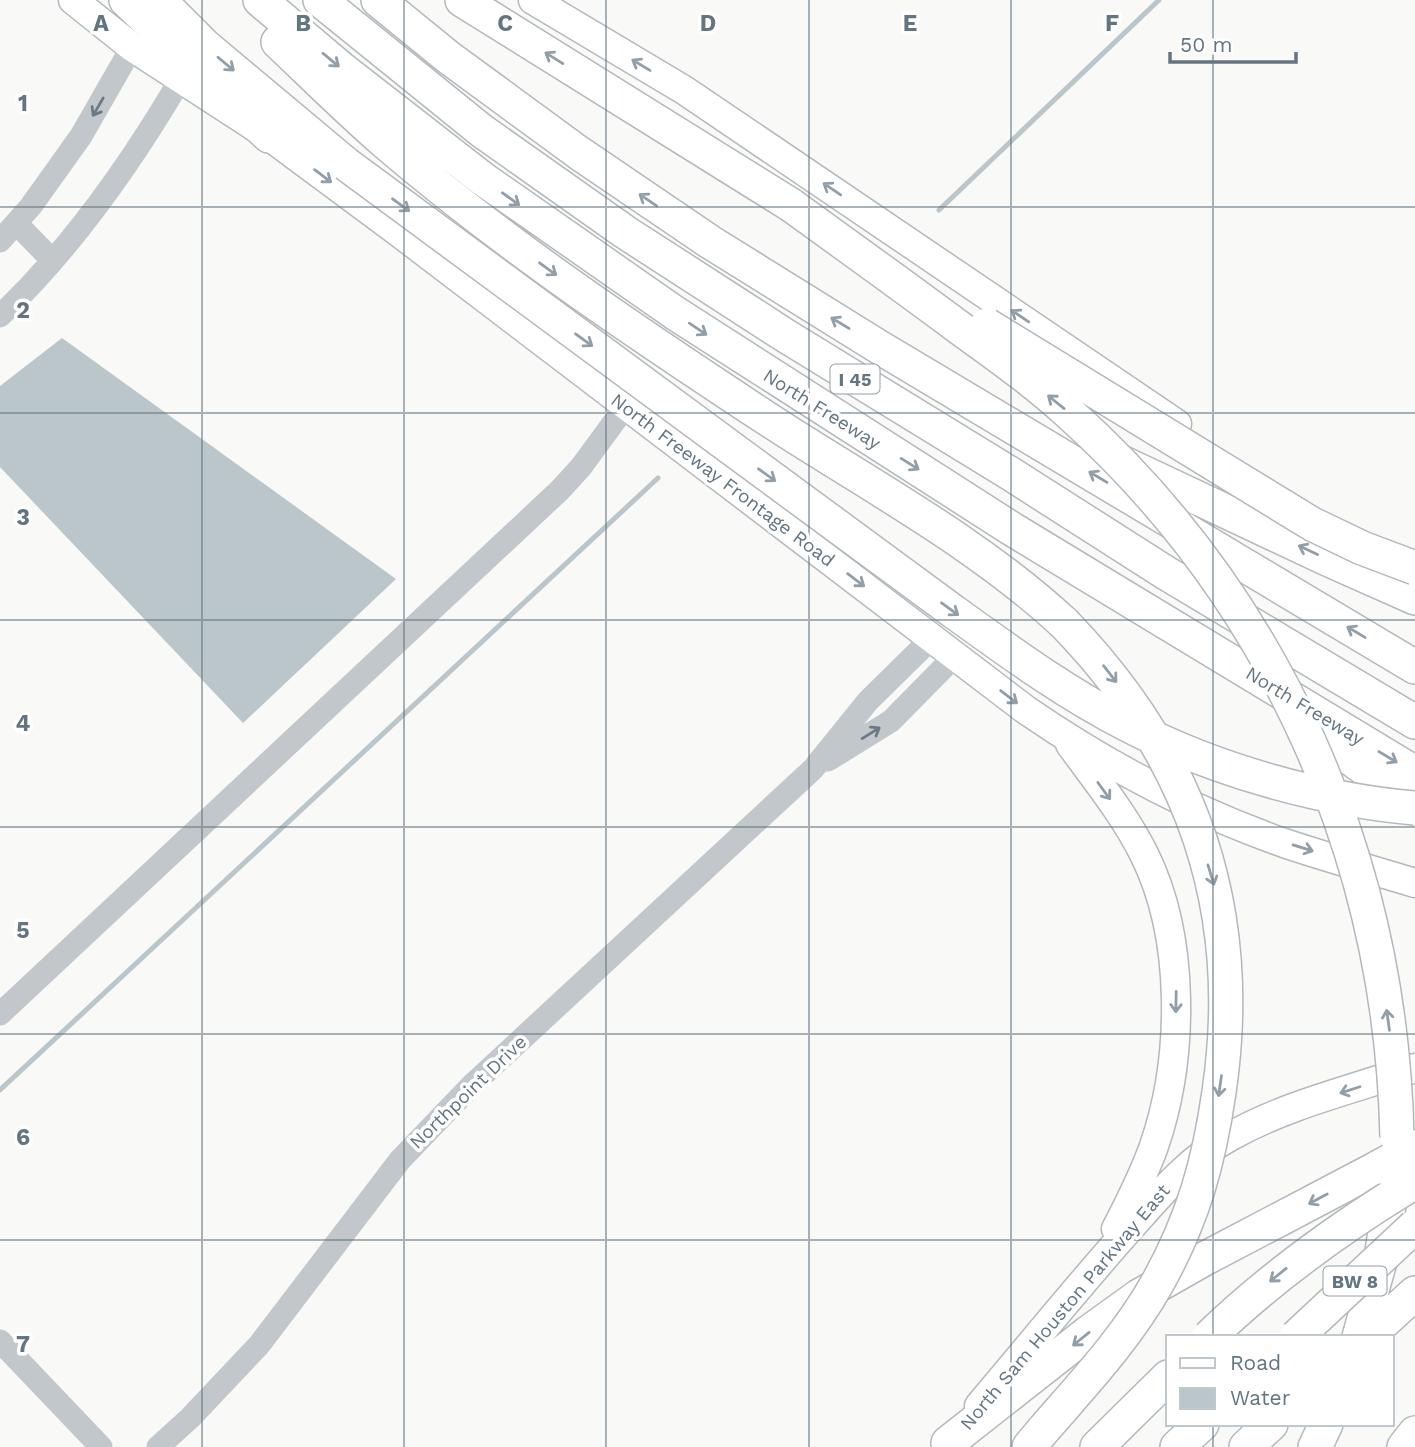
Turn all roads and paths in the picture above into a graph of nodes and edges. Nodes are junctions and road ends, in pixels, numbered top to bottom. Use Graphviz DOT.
graph roads {
  1 [pos="74,0"];
  2 [pos="126,0"];
  3 [pos="159,0"];
  4 [pos="237,0"];
  5 [pos="260,0"];
  6 [pos="320,0"];
  7 [pos="378,0"];
  8 [pos="462,0"];
  9 [pos="533,0"];
  10 [pos="132,47"];
  11 [pos="180,80"];
  12 [pos="268,136"];
  13 [pos="791,205"];
  14 [pos="16,223"];
  15 [pos="0,241"];
  16 [pos="52,260"];
  17 [pos="0,316"];
  18 [pos="879,347"];
  19 [pos="625,407"];
  20 [pos="1415,568"];
  21 [pos="1415,574"];
  22 [pos="1415,598"];
  23 [pos="1162,620"];
  24 [pos="933,637"];
  25 [pos="956,655"];
  26 [pos="1415,667"];
  27 [pos="1415,722"];
  28 [pos="1064,736"];
  29 [pos="813,769"];
  30 [pos="1415,773"];
  31 [pos="1415,806"];
  32 [pos="1415,883"];
  33 [pos="0,1014"];
  34 [pos="1415,1068"];
  35 [pos="1406,1142"];
  36 [pos="1415,1182"];
  37 [pos="1415,1226"];
  38 [pos="1100,1261"];
  39 [pos="1415,1293"];
  40 [pos="1211,1335"];
  41 [pos="1298,1335"];
  42 [pos="1360,1335"];
  43 [pos="1369,1335"];
  44 [pos="0,1341"];
  45 [pos="1166,1379"];
  46 [pos="1200,1426"];
  47 [pos="1269,1426"];
  48 [pos="1325,1426"];
  49 [pos="1415,1433"];
  50 [pos="1037,1438"];
  51 [pos="947,1445"];
  52 [pos="101,1447"];
  53 [pos="158,1447"];
  54 [pos="1097,1447"];
  55 [pos="1177,1447"];
  56 [pos="1246,1447"];
  57 [pos="1315,1447"];
  58 [pos="1404,1447"];
  1 -- 10 [label="main road, North Freeway Frontage Road"];
  2 -- 12 [label="highway"];
  3 -- 31 [label="highway, one-way, bridge"];
  4 -- 50 [label="highway, one-way, bridge"];
  5 -- 23 [label="highway, North Freeway / I 45, one-way"];
  6 -- 27 [label="highway, I 45"];
  18 -- 7 [label="highway, I 45, one-way"];
  13 -- 8 [label="highway, one-way"];
  21 -- 9 [label="main road, one-way"];
  10 -- 11 [label="main road, North Freeway Frontage Road"];
  10 -- 14 [label="street, one-way"];
  11 -- 12 [label="main road, North Freeway Frontage Road"];
  11 -- 16 [label="street"];
  12 -- 19 [label="main road, North Freeway Frontage Road, one-way"];
  13 -- 20 [label="highway, bridge"];
  35 -- 13 [label="highway, one-way, bridge"];
  14 -- 15 [label="street"];
  14 -- 16 [label="street"];
  16 -- 17 [label="street"];
  22 -- 18 [label="highway, one-way"];
  26 -- 18 [label="highway, I 45, one-way"];
  19 -- 24 [label="main road, North Freeway Frontage Road, one-way"];
  19 -- 33 [label="street"];
  23 -- 30 [label="highway, North Freeway / I 45, one-way"];
  23 -- 31 [label="highway"];
  24 -- 25 [label="main road, North Freeway Frontage Road"];
  24 -- 29 [label="street, Northpoint Drive"];
  25 -- 28 [label="main road, North Freeway Frontage Road, one-way"];
  29 -- 25 [label="street, Northpoint Drive, one-way"];
  28 -- 32 [label="main road, North Freeway Frontage Road, one-way"];
  28 -- 38 [label="main road, one-way"];
  29 -- 53 [label="street, Northpoint Drive"];
  34 -- 38 [label="main road, North Sam Houston Parkway East, one-way"];
  35 -- 42 [label="highway"];
  35 -- 51 [label="highway, one-way, bridge"];
  36 -- 40 [label="highway, one-way, bridge"];
  37 -- 41 [label="highway, BW 8, bridge"];
  38 -- 51 [label="main road, North Sam Houston Parkway East"];
  39 -- 43 [label="highway, BW 8"];
  44 -- 52 [label="street"];
  45 -- 54 [label="highway"];
  46 -- 55 [label="highway"];
  47 -- 56 [label="highway"];
  48 -- 57 [label="highway"];
  49 -- 58 [label="highway"];
}
